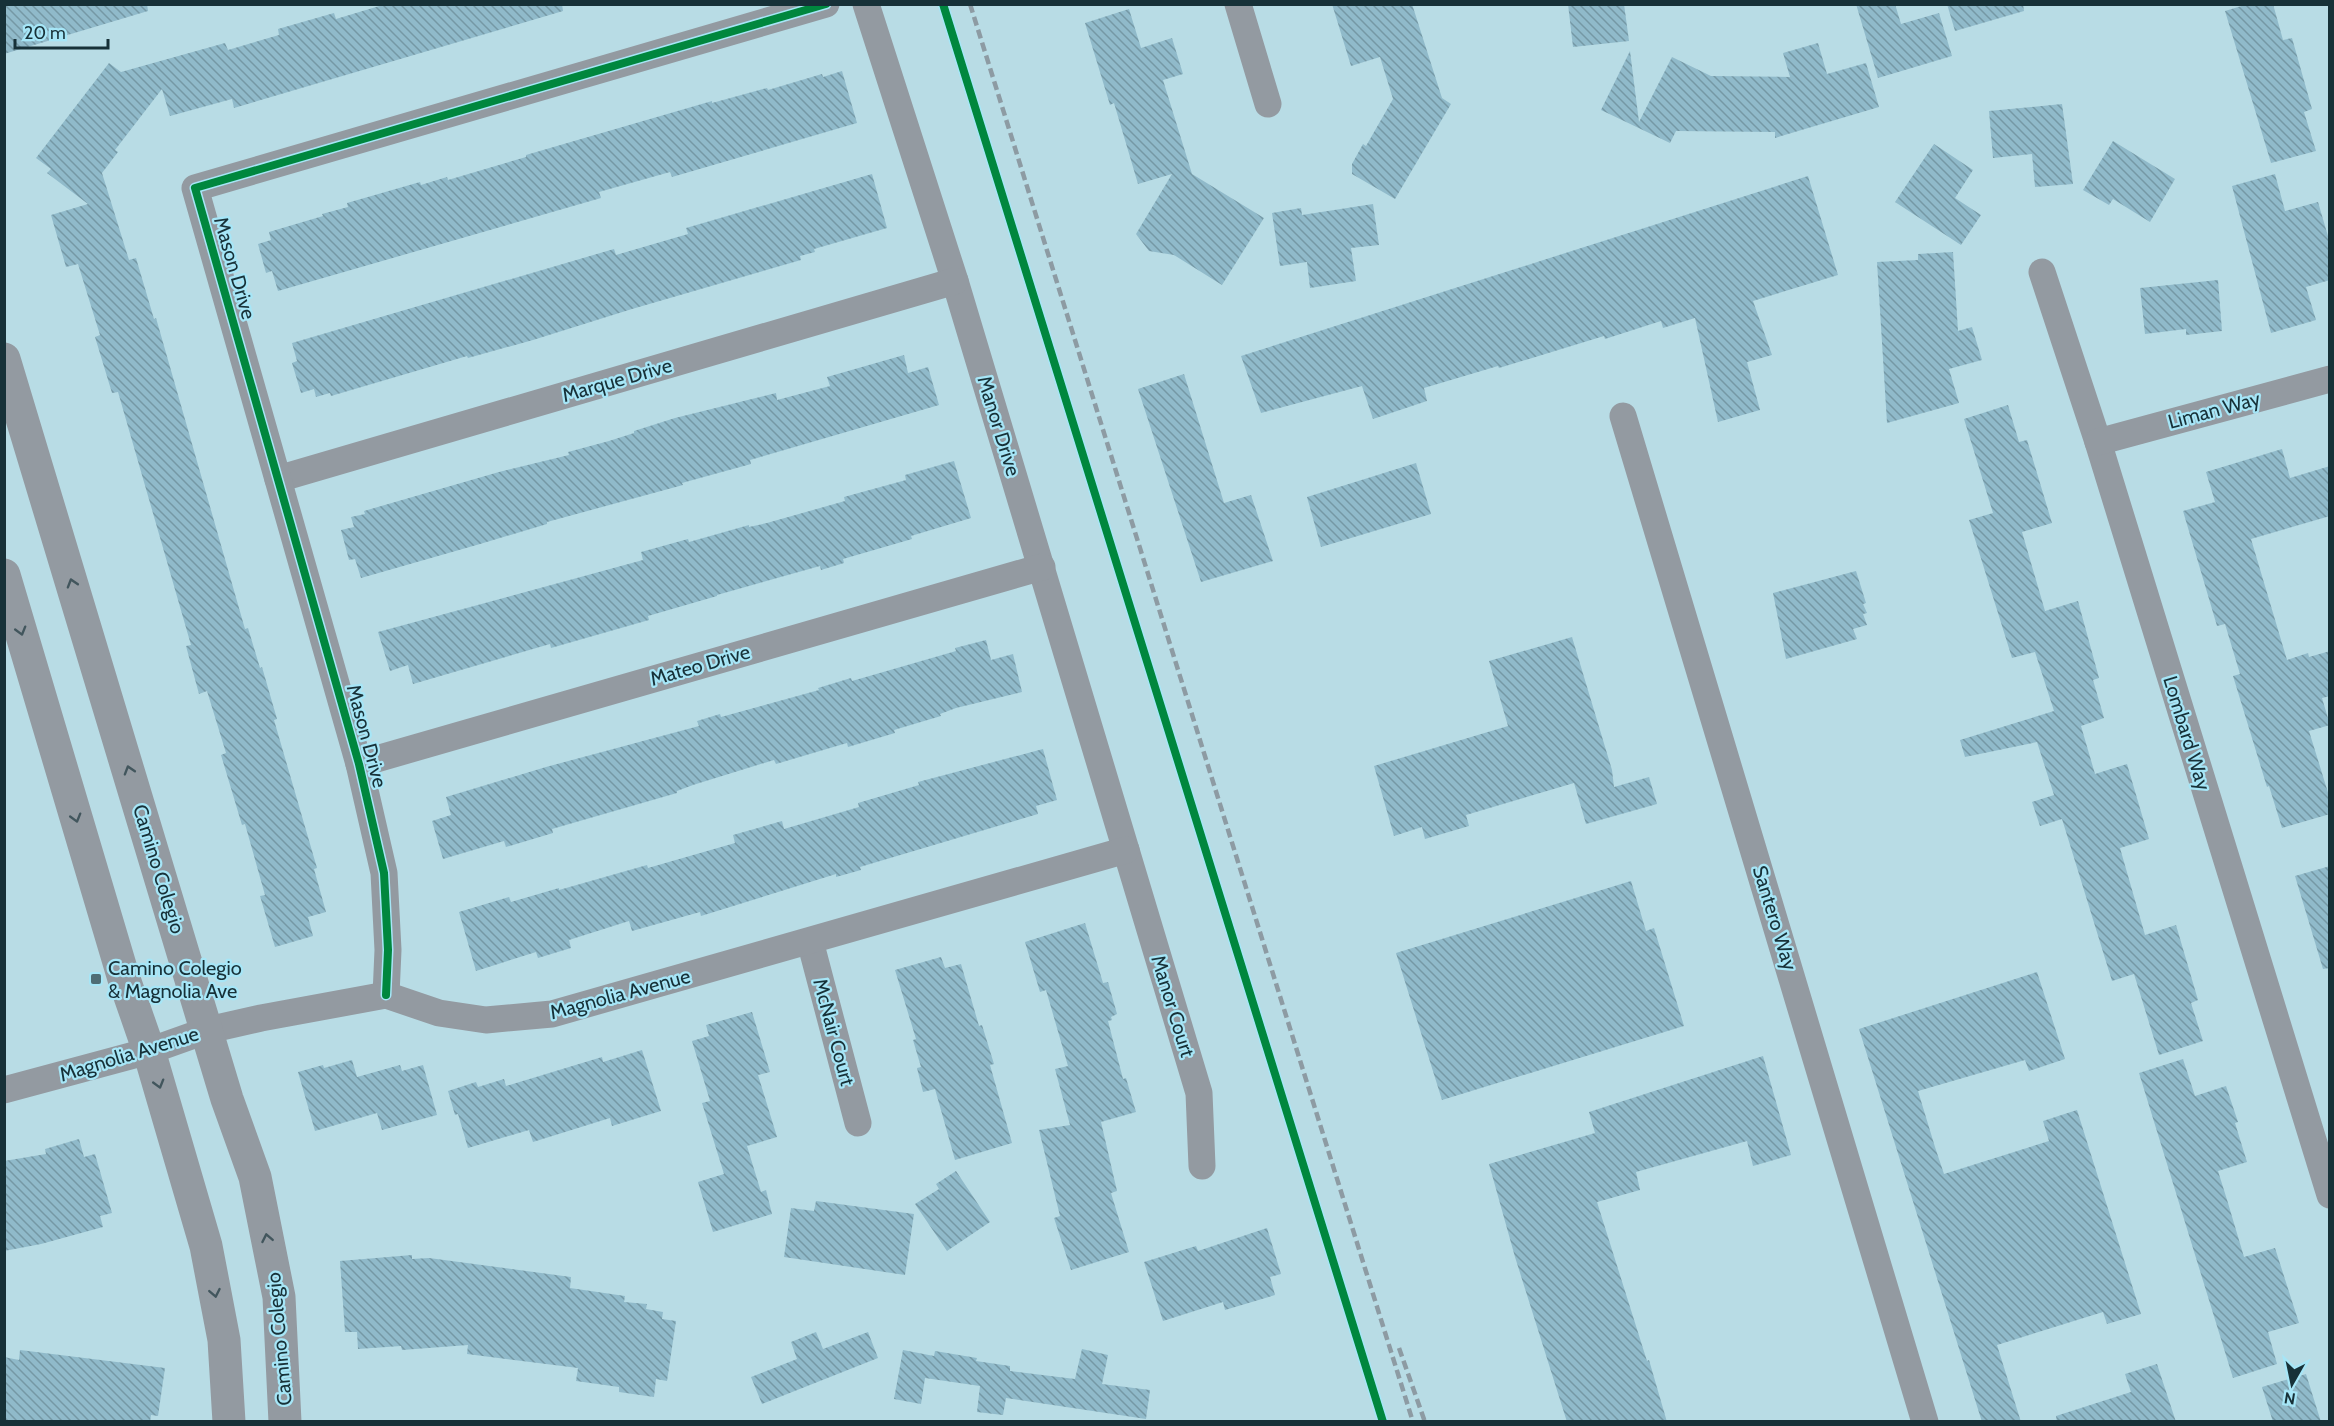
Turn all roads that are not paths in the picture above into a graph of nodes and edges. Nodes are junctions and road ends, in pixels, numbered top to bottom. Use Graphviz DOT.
graph roads {
  1 [pos="826,4"];
  2 [pos="866,4"];
  3 [pos="1238,4"];
  4 [pos="1268,104"];
  5 [pos="2042,272"];
  6 [pos="955,281"];
  7 [pos="4,359"];
  8 [pos="2330,379"];
  9 [pos="1623,416"];
  10 [pos="2097,442"];
  11 [pos="278,479"];
  12 [pos="1042,567"];
  13 [pos="4,575"];
  14 [pos="359,764"];
  15 [pos="1126,850"];
  16 [pos="810,941"];
  17 [pos="386,995"];
  18 [pos="208,1030"];
  19 [pos="149,1051"];
  20 [pos="4,1090"];
  21 [pos="858,1123"];
  22 [pos="1202,1166"];
  23 [pos="2330,1195"];
  24 [pos="229,1422"];
  25 [pos="285,1422"];
  26 [pos="1925,1422"];
  1 -- 11 [label="street, Mason Drive"];
  2 -- 6 [label="street, Manor Drive"];
  3 -- 4 [label="street"];
  5 -- 10 [label="street, Lombard Way"];
  6 -- 11 [label="street, Marque Drive"];
  6 -- 12 [label="street, Manor Drive"];
  18 -- 7 [label="street, Camino Colegio, one-way"];
  8 -- 10 [label="street, Liman Way"];
  9 -- 26 [label="street, Santero Way"];
  10 -- 23 [label="street, Lombard Way"];
  11 -- 14 [label="street, Mason Drive"];
  12 -- 14 [label="street, Mateo Drive"];
  12 -- 15 [label="street, Manor Drive"];
  13 -- 19 [label="street, one-way"];
  14 -- 17 [label="street, Mason Drive"];
  15 -- 16 [label="street, Magnolia Avenue"];
  15 -- 22 [label="street, Manor Court"];
  16 -- 17 [label="street, Magnolia Avenue"];
  16 -- 21 [label="street, McNair Court"];
  17 -- 18 [label="street, Magnolia Avenue"];
  18 -- 19 [label="street, Magnolia Avenue"];
  25 -- 18 [label="street, Camino Colegio, one-way"];
  19 -- 20 [label="street, Magnolia Avenue"];
  19 -- 24 [label="street, one-way"];
}
